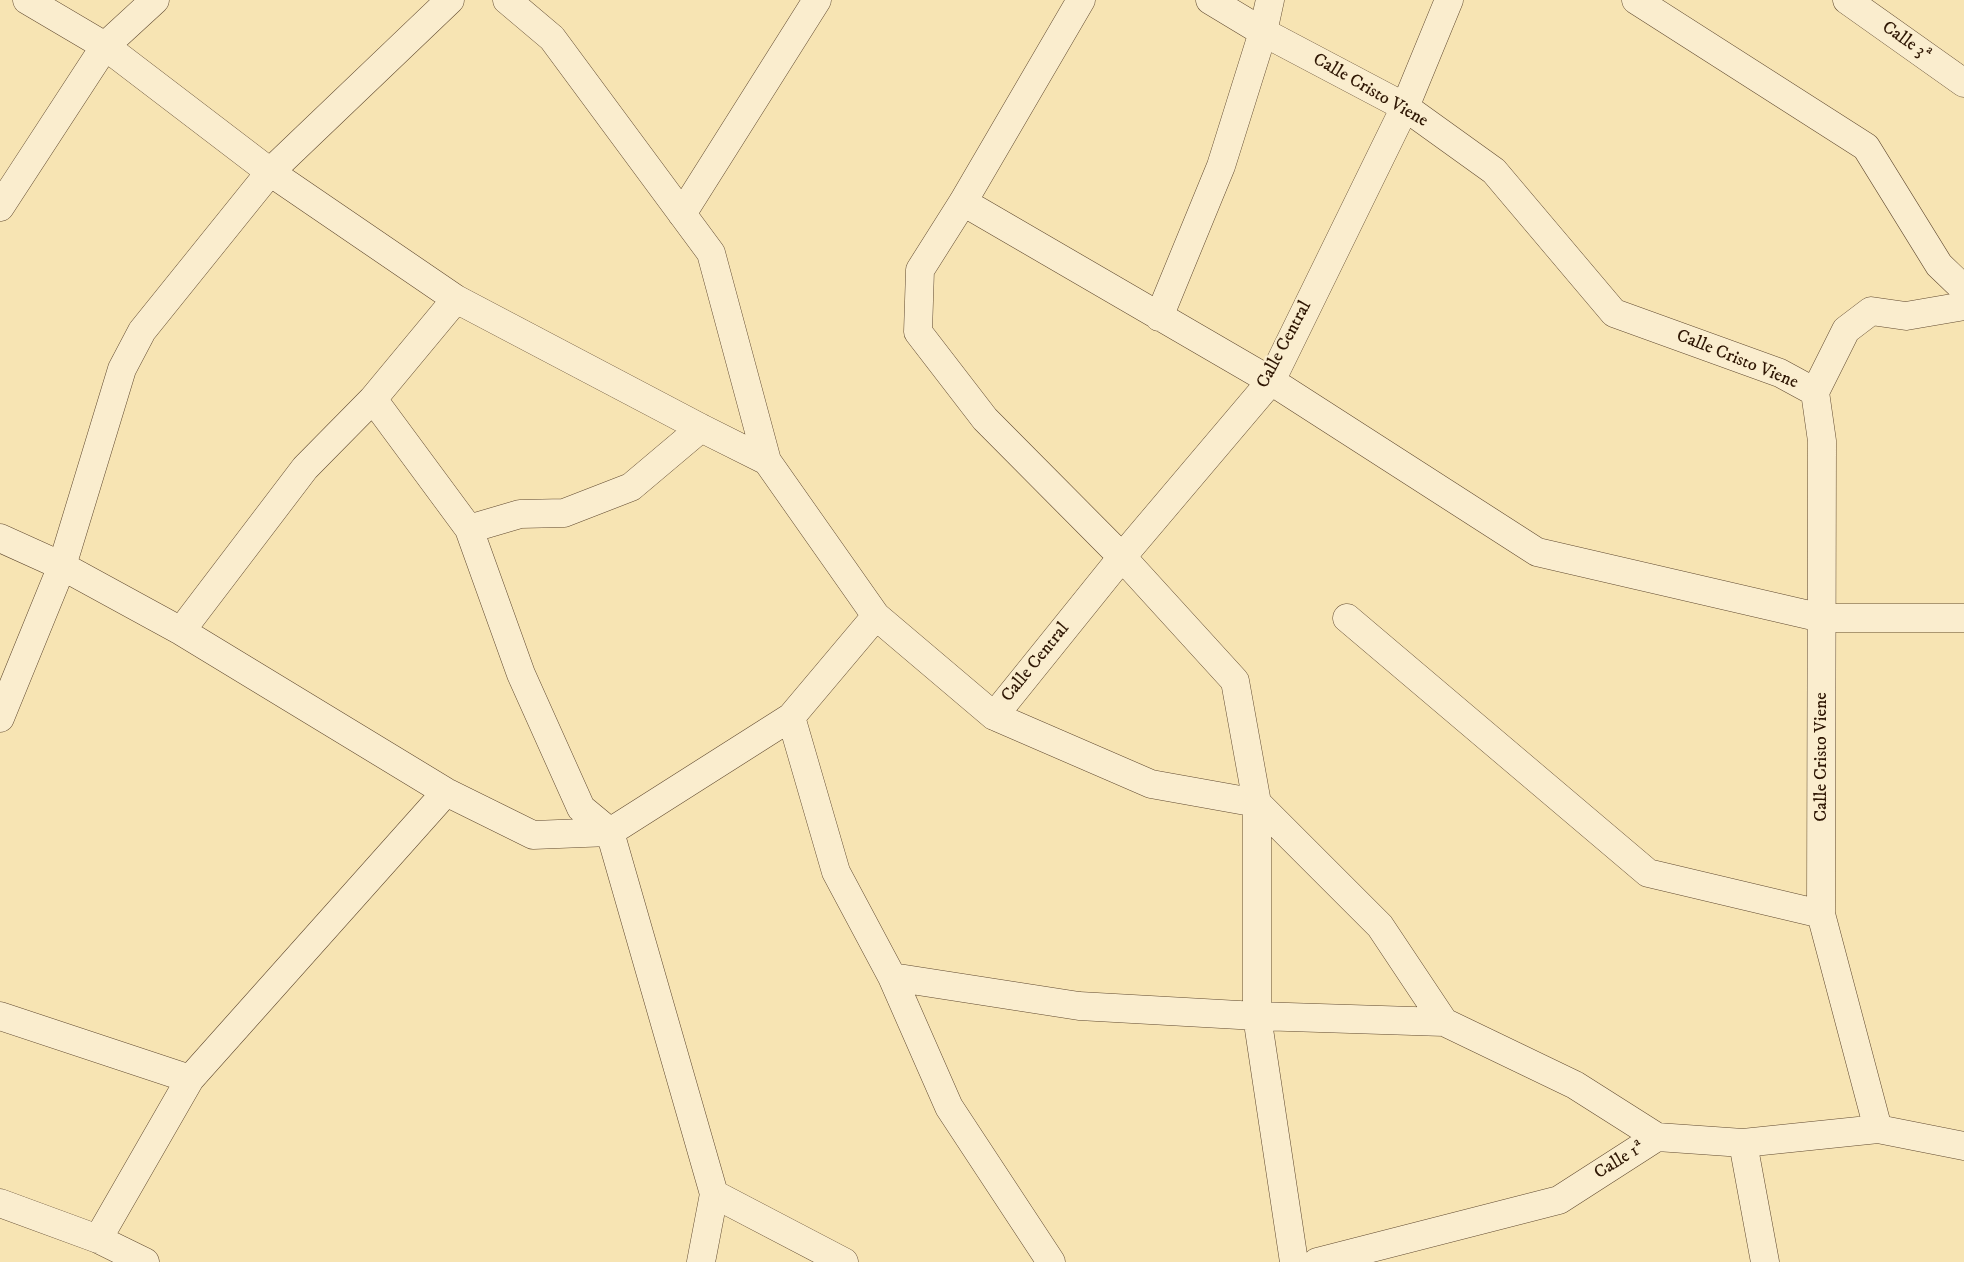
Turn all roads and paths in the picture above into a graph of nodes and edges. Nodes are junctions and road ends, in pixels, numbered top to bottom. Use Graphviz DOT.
graph roads {
  1 [pos="27,0"];
  2 [pos="155,0"];
  3 [pos="450,0"];
  4 [pos="507,0"];
  5 [pos="817,0"];
  6 [pos="1081,0"];
  7 [pos="1210,0"];
  8 [pos="1270,0"];
  9 [pos="1450,0"];
  10 [pos="1636,0"];
  11 [pos="1847,0"];
  12 [pos="1263,32"];
  13 [pos="105,46"];
  14 [pos="1964,83"];
  15 [pos="1404,107"];
  16 [pos="270,172"];
  17 [pos="963,202"];
  18 [pos="0,207"];
  19 [pos="682,214"];
  20 [pos="1964,289"];
  21 [pos="456,299"];
  22 [pos="1964,306"];
  23 [pos="1159,317"];
  24 [pos="1271,381"];
  25 [pos="1815,392"];
  26 [pos="373,399"];
  27 [pos="702,428"];
  28 [pos="767,460"];
  29 [pos="469,529"];
  30 [pos="0,538"];
  31 [pos="1122,557"];
  32 [pos="62,566"];
  33 [pos="876,616"];
  34 [pos="1347,618"];
  35 [pos="1822,618"];
  36 [pos="1964,618"];
  37 [pos="181,631"];
  38 [pos="994,716"];
  39 [pos="791,717"];
  40 [pos="0,718"];
  41 [pos="446,792"];
  42 [pos="1257,802"];
  43 [pos="610,832"];
  44 [pos="1821,914"];
  45 [pos="892,977"];
  46 [pos="0,1016"];
  47 [pos="1257,1016"];
  48 [pos="1444,1022"];
  49 [pos="190,1078"];
  50 [pos="1878,1129"];
  51 [pos="1657,1138"];
  52 [pos="1743,1143"];
  53 [pos="1964,1146"];
  54 [pos="714,1194"];
  55 [pos="0,1203"];
  56 [pos="98,1239"];
  57 [pos="145,1262"];
  58 [pos="701,1262"];
  59 [pos="844,1262"];
  60 [pos="1051,1262"];
  61 [pos="1294,1262"];
  62 [pos="1317,1262"];
  63 [pos="1765,1262"];
  1 -- 13 [label="street"];
  2 -- 13 [label="street"];
  3 -- 16 [label="street"];
  4 -- 19 [label="street"];
  5 -- 19 [label="street"];
  6 -- 17 [label="street"];
  7 -- 12 [label="street, Calle Cristo Viene"];
  8 -- 12 [label="street"];
  9 -- 15 [label="street, Calle Central"];
  10 -- 20 [label="street"];
  11 -- 14 [label="street, Calle 3ª"];
  12 -- 15 [label="street, Calle Cristo Viene"];
  12 -- 23 [label="street"];
  13 -- 16 [label="street"];
  13 -- 18 [label="street"];
  15 -- 24 [label="street, Calle Central"];
  15 -- 25 [label="street, Calle Cristo Viene"];
  16 -- 21 [label="street"];
  16 -- 32 [label="street"];
  17 -- 23 [label="street"];
  17 -- 31 [label="street"];
  19 -- 28 [label="street"];
  21 -- 26 [label="street"];
  21 -- 27 [label="street"];
  22 -- 25 [label="street"];
  23 -- 24 [label="street"];
  24 -- 31 [label="street, Calle Central"];
  24 -- 35 [label="street"];
  25 -- 35 [label="street, Calle Cristo Viene"];
  26 -- 29 [label="street"];
  26 -- 37 [label="street"];
  27 -- 28 [label="street"];
  27 -- 29 [label="street"];
  28 -- 33 [label="street"];
  29 -- 43 [label="street"];
  30 -- 32 [label="street"];
  31 -- 38 [label="street, Calle Central"];
  31 -- 42 [label="street"];
  32 -- 37 [label="street"];
  32 -- 40 [label="street"];
  33 -- 38 [label="street"];
  33 -- 39 [label="street"];
  34 -- 44 [label="street"];
  35 -- 36 [label="street"];
  35 -- 44 [label="street, Calle Cristo Viene"];
  37 -- 41 [label="street"];
  38 -- 42 [label="street"];
  39 -- 43 [label="street"];
  39 -- 45 [label="street"];
  41 -- 43 [label="street"];
  41 -- 49 [label="street"];
  42 -- 47 [label="street"];
  42 -- 48 [label="street"];
  43 -- 54 [label="street"];
  44 -- 50 [label="street, Calle Cristo Viene"];
  45 -- 47 [label="street"];
  45 -- 60 [label="street"];
  46 -- 49 [label="street"];
  47 -- 48 [label="street"];
  47 -- 61 [label="street"];
  48 -- 51 [label="street"];
  49 -- 56 [label="street"];
  50 -- 52 [label="street, Calle 1ª"];
  50 -- 53 [label="street, Calle 1ª"];
  51 -- 52 [label="street, Calle 1ª"];
  51 -- 62 [label="street, Calle 1ª"];
  52 -- 63 [label="street"];
  54 -- 58 [label="street"];
  54 -- 59 [label="street"];
  55 -- 56 [label="street"];
  56 -- 57 [label="street"];
}
